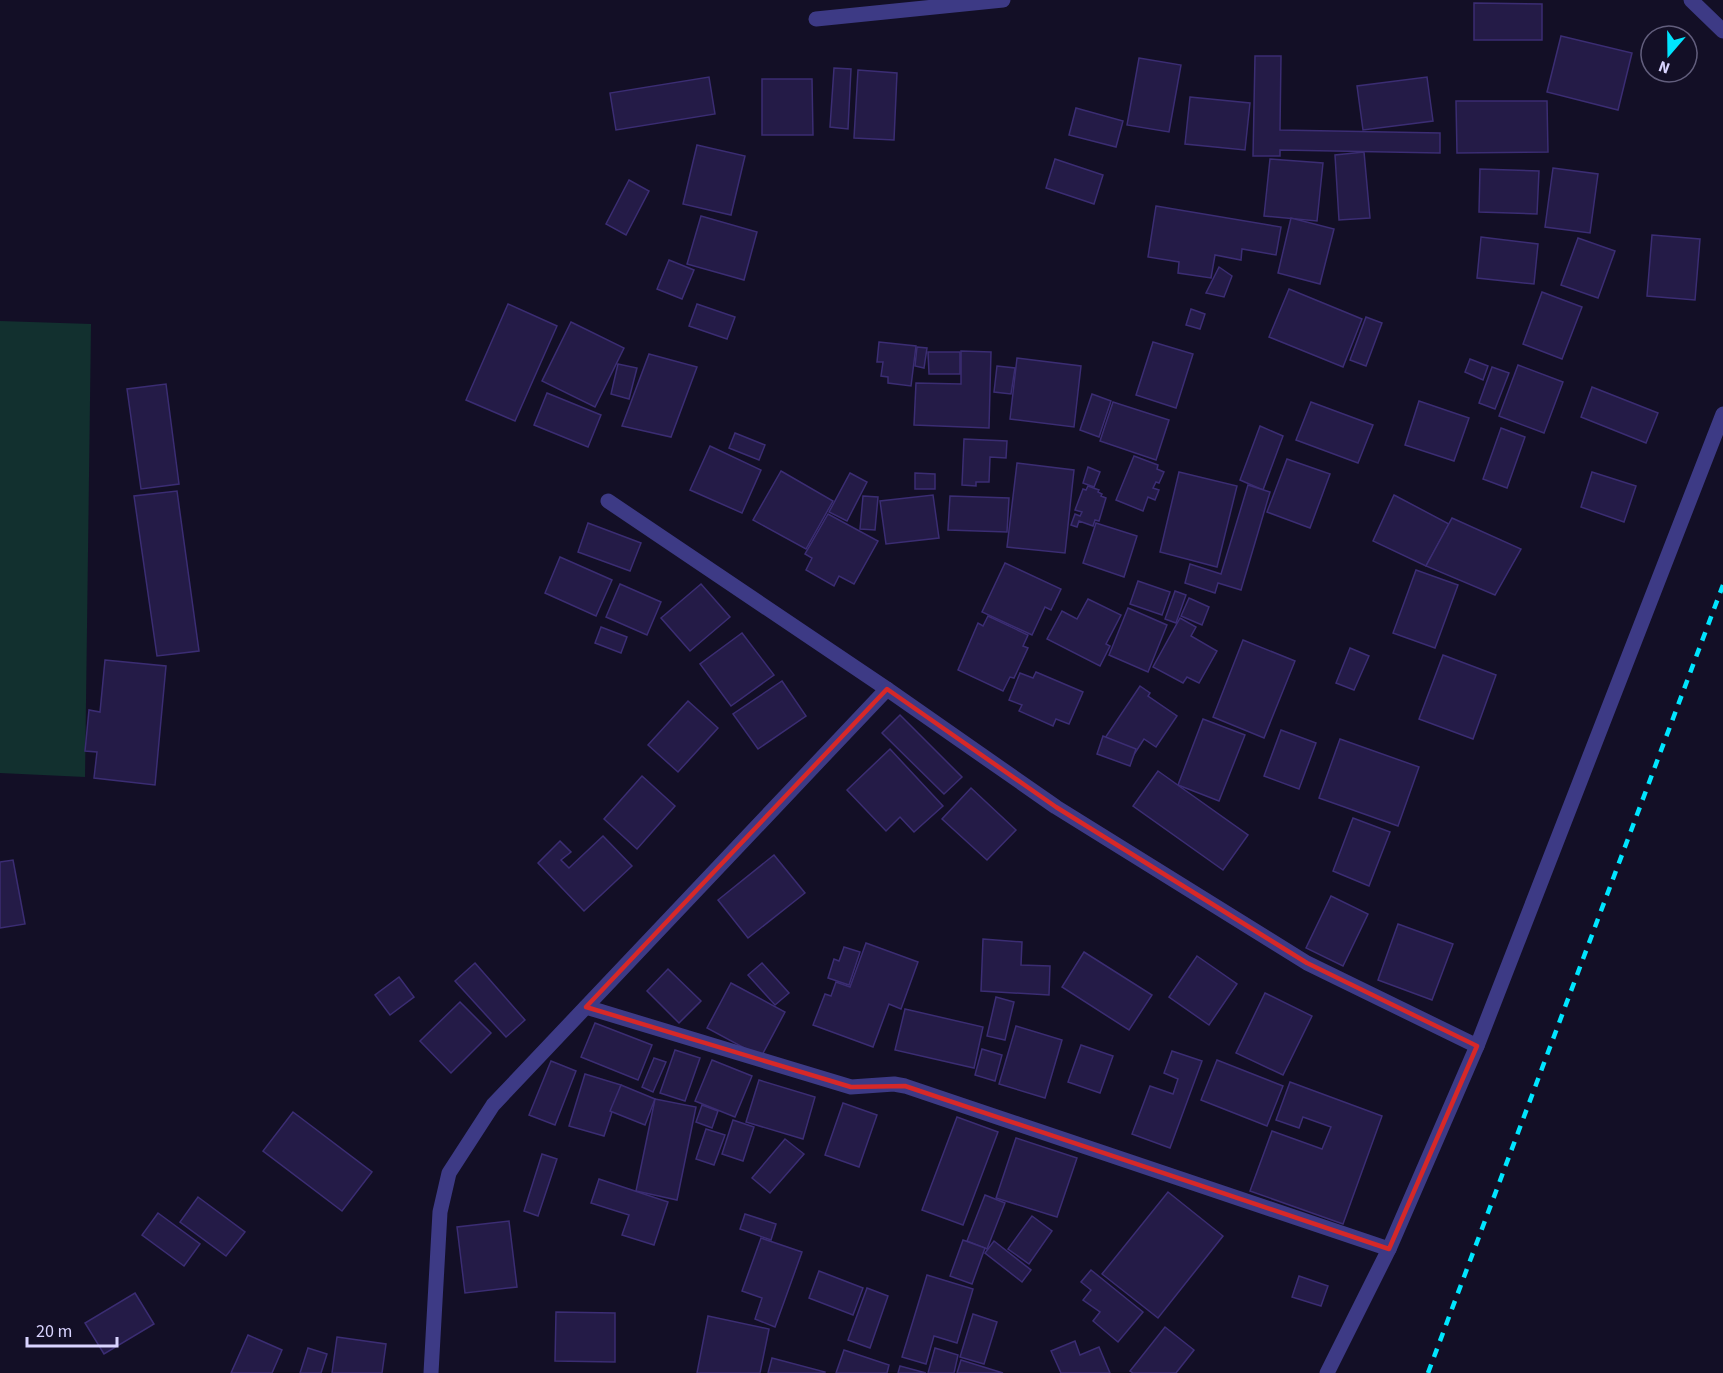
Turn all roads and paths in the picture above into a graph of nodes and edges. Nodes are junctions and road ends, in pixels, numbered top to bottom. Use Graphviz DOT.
graph roads {
  1 [pos="1003,0"];
  2 [pos="1690,0"];
  3 [pos="816,19"];
  4 [pos="1723,31"];
  5 [pos="1723,414"];
  6 [pos="609,501"];
  7 [pos="887,689"];
  8 [pos="586,1007"];
  9 [pos="1477,1046"];
  10 [pos="1389,1249"];
  11 [pos="431,1373"];
  12 [pos="1327,1373"];
  1 -- 3 [label="street"];
  2 -- 4 [label="street"];
  5 -- 9 [label="street"];
  6 -- 7 [label="street"];
  7 -- 8 [label="street"];
  7 -- 9 [label="street"];
  8 -- 10 [label="street"];
  8 -- 11 [label="street"];
  9 -- 10 [label="street"];
  10 -- 12 [label="street"];
}
